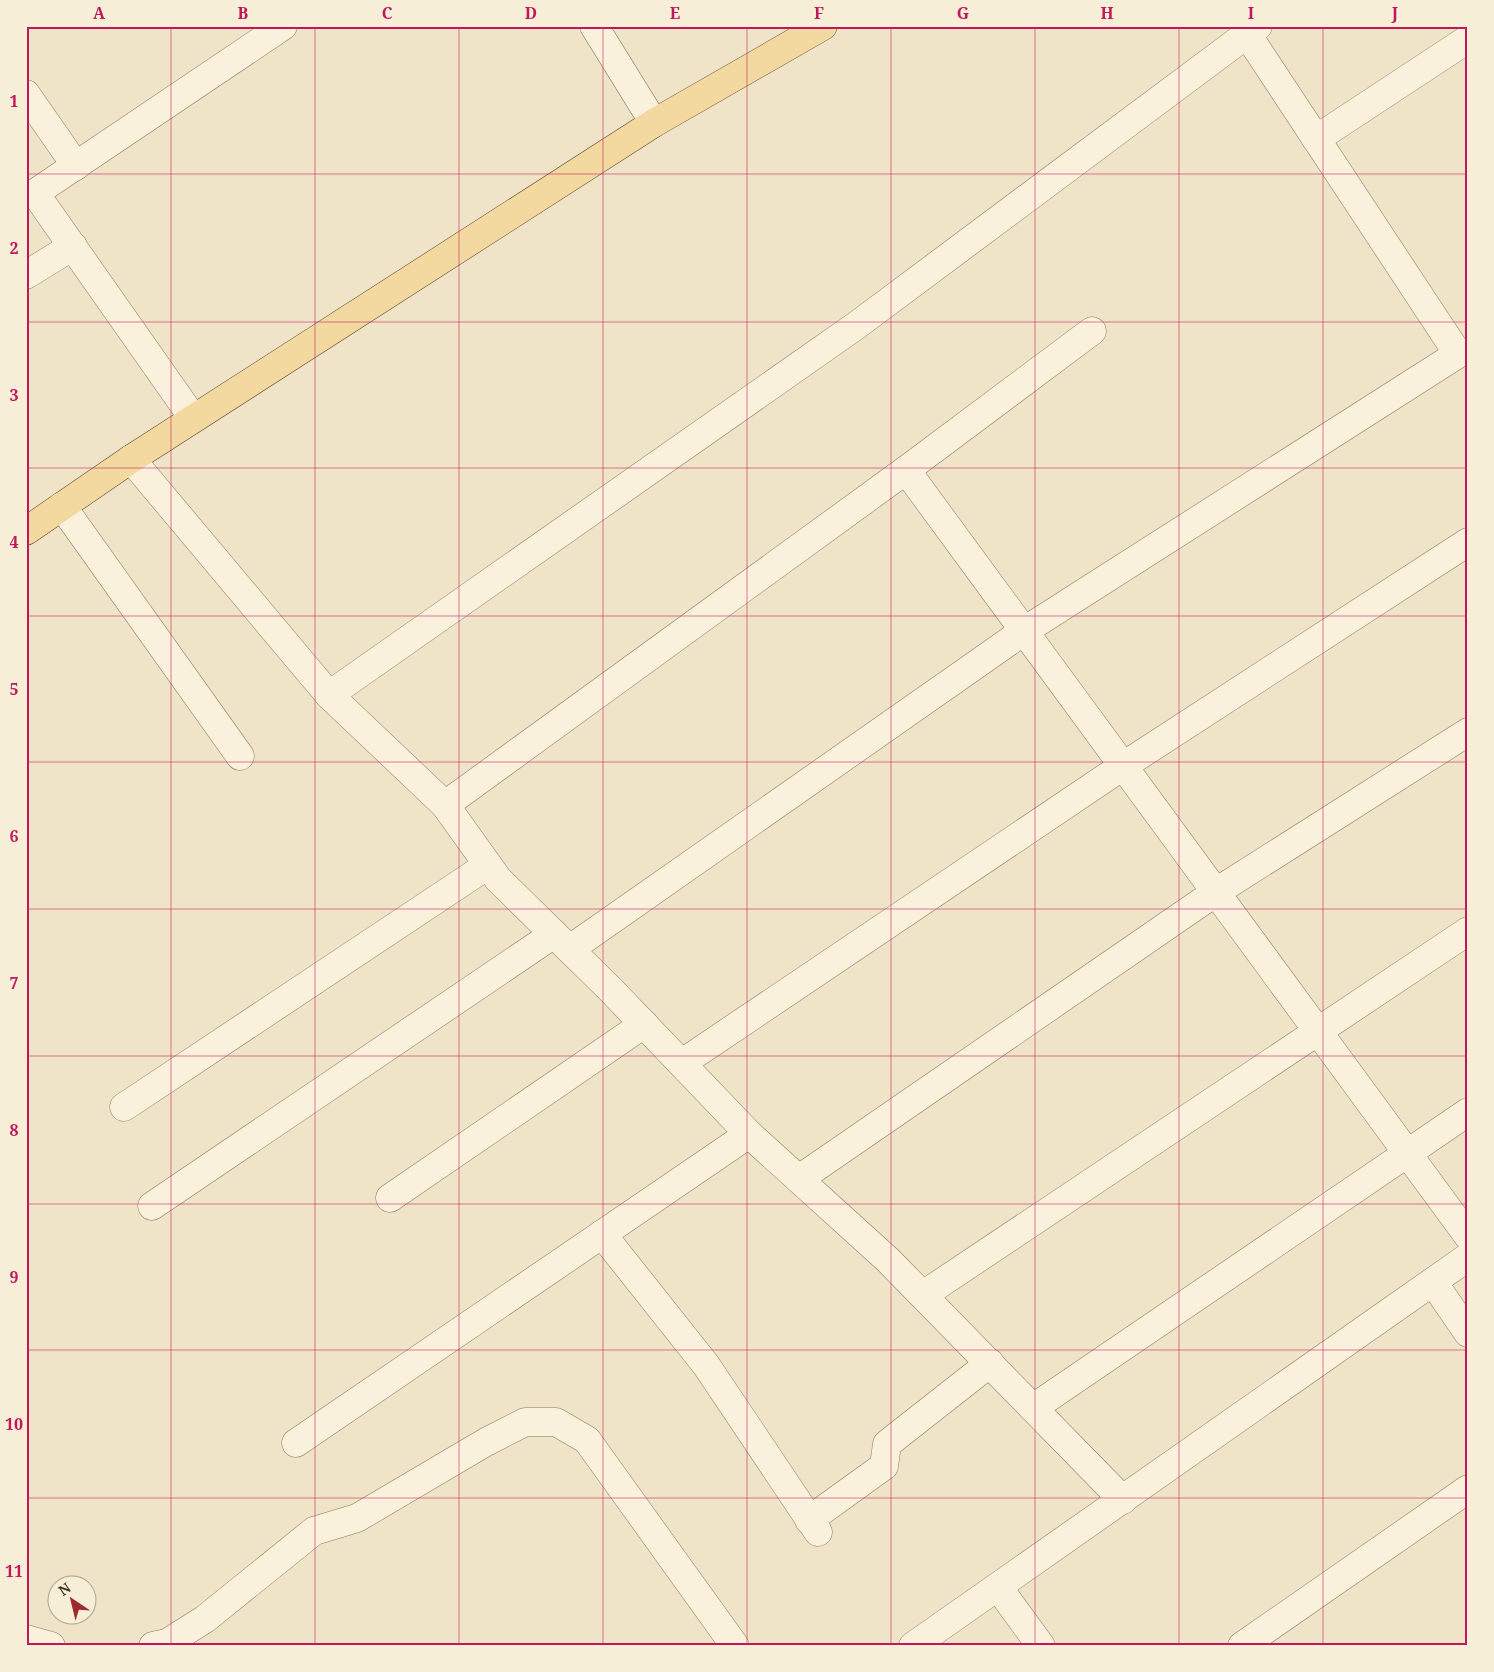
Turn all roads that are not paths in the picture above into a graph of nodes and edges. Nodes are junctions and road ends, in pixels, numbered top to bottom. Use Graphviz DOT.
graph roads {
  1 [pos="283,26"];
  2 [pos="594,26"];
  3 [pos="821,27"];
  4 [pos="1253,30"];
  5 [pos="1468,39"];
  6 [pos="26,94"];
  7 [pos="654,123"];
  8 [pos="1316,139"];
  9 [pos="76,166"];
  10 [pos="72,246"];
  11 [pos="26,275"];
  12 [pos="1092,331"];
  13 [pos="194,418"];
  14 [pos="131,459"];
  15 [pos="906,470"];
  16 [pos="62,506"];
  17 [pos="26,531"];
  18 [pos="1468,542"];
  19 [pos="1024,631"];
  20 [pos="329,695"];
  21 [pos="1468,732"];
  22 [pos="240,756"];
  23 [pos="1123,766"];
  24 [pos="445,805"];
  25 [pos="488,865"];
  26 [pos="1216,892"];
  27 [pos="1468,931"];
  28 [pos="562,941"];
  29 [pos="644,1024"];
  30 [pos="1319,1032"];
  31 [pos="682,1063"];
  32 [pos="124,1107"];
  33 [pos="1468,1112"];
  34 [pos="749,1134"];
  35 [pos="1406,1152"];
  36 [pos="799,1179"];
  37 [pos="390,1198"];
  38 [pos="152,1206"];
  39 [pos="602,1234"];
  40 [pos="1468,1236"];
  41 [pos="1468,1257"];
  42 [pos="1433,1282"];
  43 [pos="923,1295"];
  44 [pos="1468,1333"];
  45 [pos="990,1363"];
  46 [pos="1033,1408"];
  47 [pos="296,1443"];
  48 [pos="1468,1489"];
  49 [pos="1123,1500"];
  50 [pos="998,1587"];
  51 [pos="26,1639"];
  52 [pos="51,1646"];
  53 [pos="153,1646"];
  54 [pos="735,1646"];
  55 [pos="913,1646"];
  56 [pos="1041,1646"];
  57 [pos="1242,1646"];
  1 -- 9 [label="street"];
  2 -- 7 [label="street"];
  3 -- 7 [label="main road"];
  4 -- 8 [label="street"];
  4 -- 20 [label="street"];
  5 -- 8 [label="street"];
  6 -- 9 [label="street"];
  7 -- 13 [label="main road"];
  8 -- 19 [label="street"];
  9 -- 10 [label="street"];
  10 -- 11 [label="street"];
  10 -- 13 [label="street"];
  12 -- 15 [label="street"];
  13 -- 14 [label="main road"];
  14 -- 16 [label="main road"];
  14 -- 20 [label="street"];
  15 -- 19 [label="street"];
  15 -- 24 [label="street"];
  16 -- 17 [label="main road"];
  16 -- 22 [label="street"];
  18 -- 23 [label="street"];
  19 -- 23 [label="street"];
  19 -- 28 [label="street"];
  20 -- 24 [label="street"];
  21 -- 26 [label="street"];
  23 -- 26 [label="street"];
  23 -- 31 [label="street"];
  24 -- 25 [label="street"];
  25 -- 28 [label="street"];
  25 -- 32 [label="street"];
  26 -- 30 [label="street"];
  26 -- 36 [label="street"];
  27 -- 30 [label="street"];
  28 -- 29 [label="street"];
  28 -- 38 [label="street"];
  29 -- 31 [label="street"];
  29 -- 37 [label="street"];
  30 -- 35 [label="street"];
  30 -- 43 [label="street"];
  31 -- 34 [label="street"];
  33 -- 35 [label="street"];
  34 -- 36 [label="street"];
  34 -- 39 [label="street"];
  35 -- 40 [label="street"];
  35 -- 46 [label="street"];
  36 -- 43 [label="street"];
  39 -- 45 [label="street"];
  39 -- 47 [label="street"];
  41 -- 42 [label="street"];
  42 -- 44 [label="street"];
  42 -- 49 [label="street"];
  43 -- 45 [label="street"];
  45 -- 46 [label="street"];
  46 -- 49 [label="street"];
  48 -- 57 [label="street"];
  49 -- 50 [label="street"];
  50 -- 55 [label="street"];
  50 -- 56 [label="street"];
  51 -- 52 [label="street"];
  53 -- 54 [label="street"];
}
